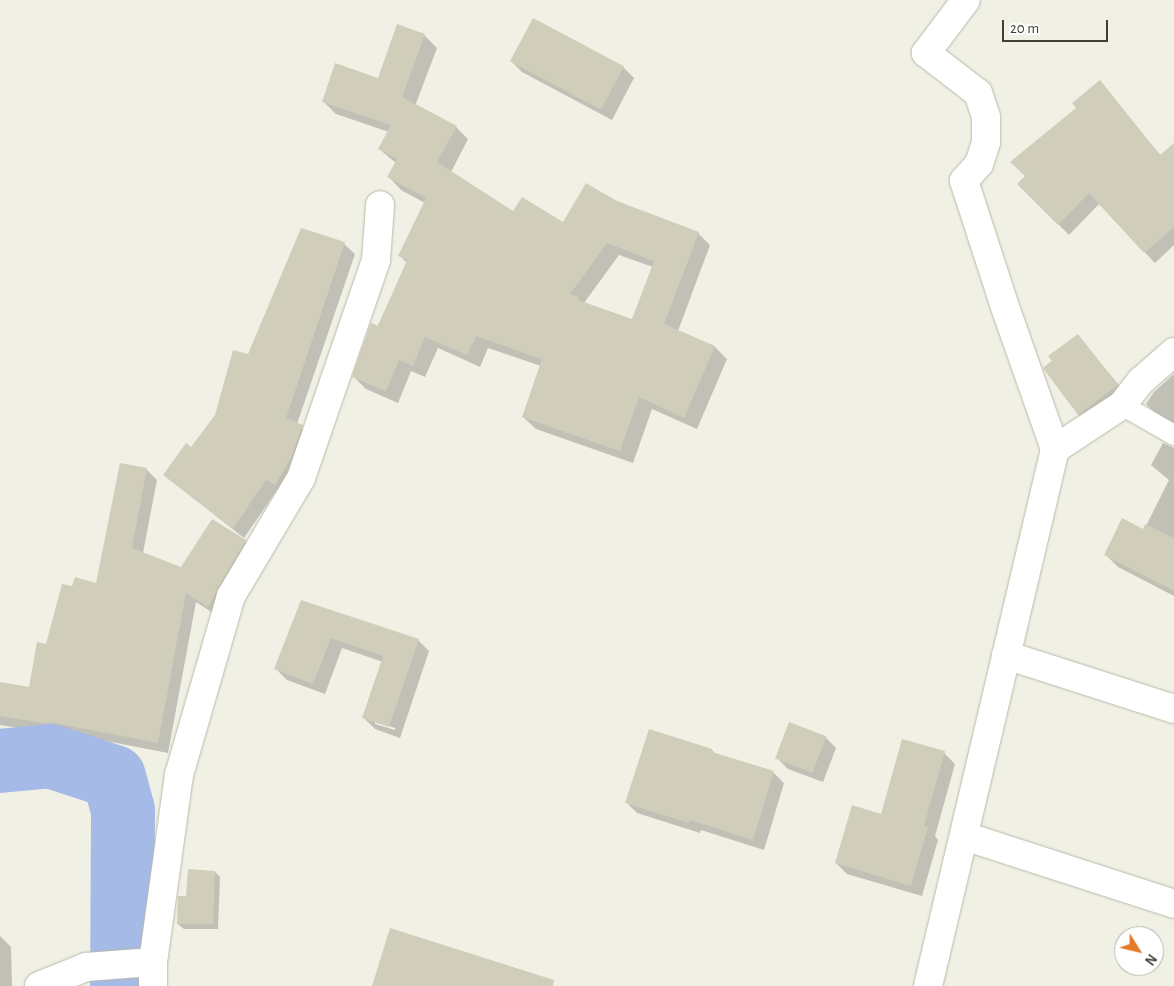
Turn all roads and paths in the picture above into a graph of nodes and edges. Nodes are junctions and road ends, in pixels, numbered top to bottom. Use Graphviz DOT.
graph roads {
  1 [pos="966,0"];
  2 [pos="380,205"];
  3 [pos="1174,352"];
  4 [pos="1122,405"];
  5 [pos="1174,435"];
  6 [pos="1055,449"];
  7 [pos="1006,655"];
  8 [pos="1174,709"];
  9 [pos="964,836"];
  10 [pos="1174,904"];
  11 [pos="153,974"];
  12 [pos="39,986"];
  13 [pos="928,986"];
  1 -- 6 [label="street"];
  2 -- 11 [label="street"];
  3 -- 4 [label="street"];
  4 -- 5 [label="lane"];
  4 -- 6 [label="street"];
  6 -- 7 [label="street"];
  7 -- 8 [label="street"];
  7 -- 9 [label="street"];
  9 -- 10 [label="street"];
  9 -- 13 [label="street"];
  11 -- 12 [label="street"];
}
